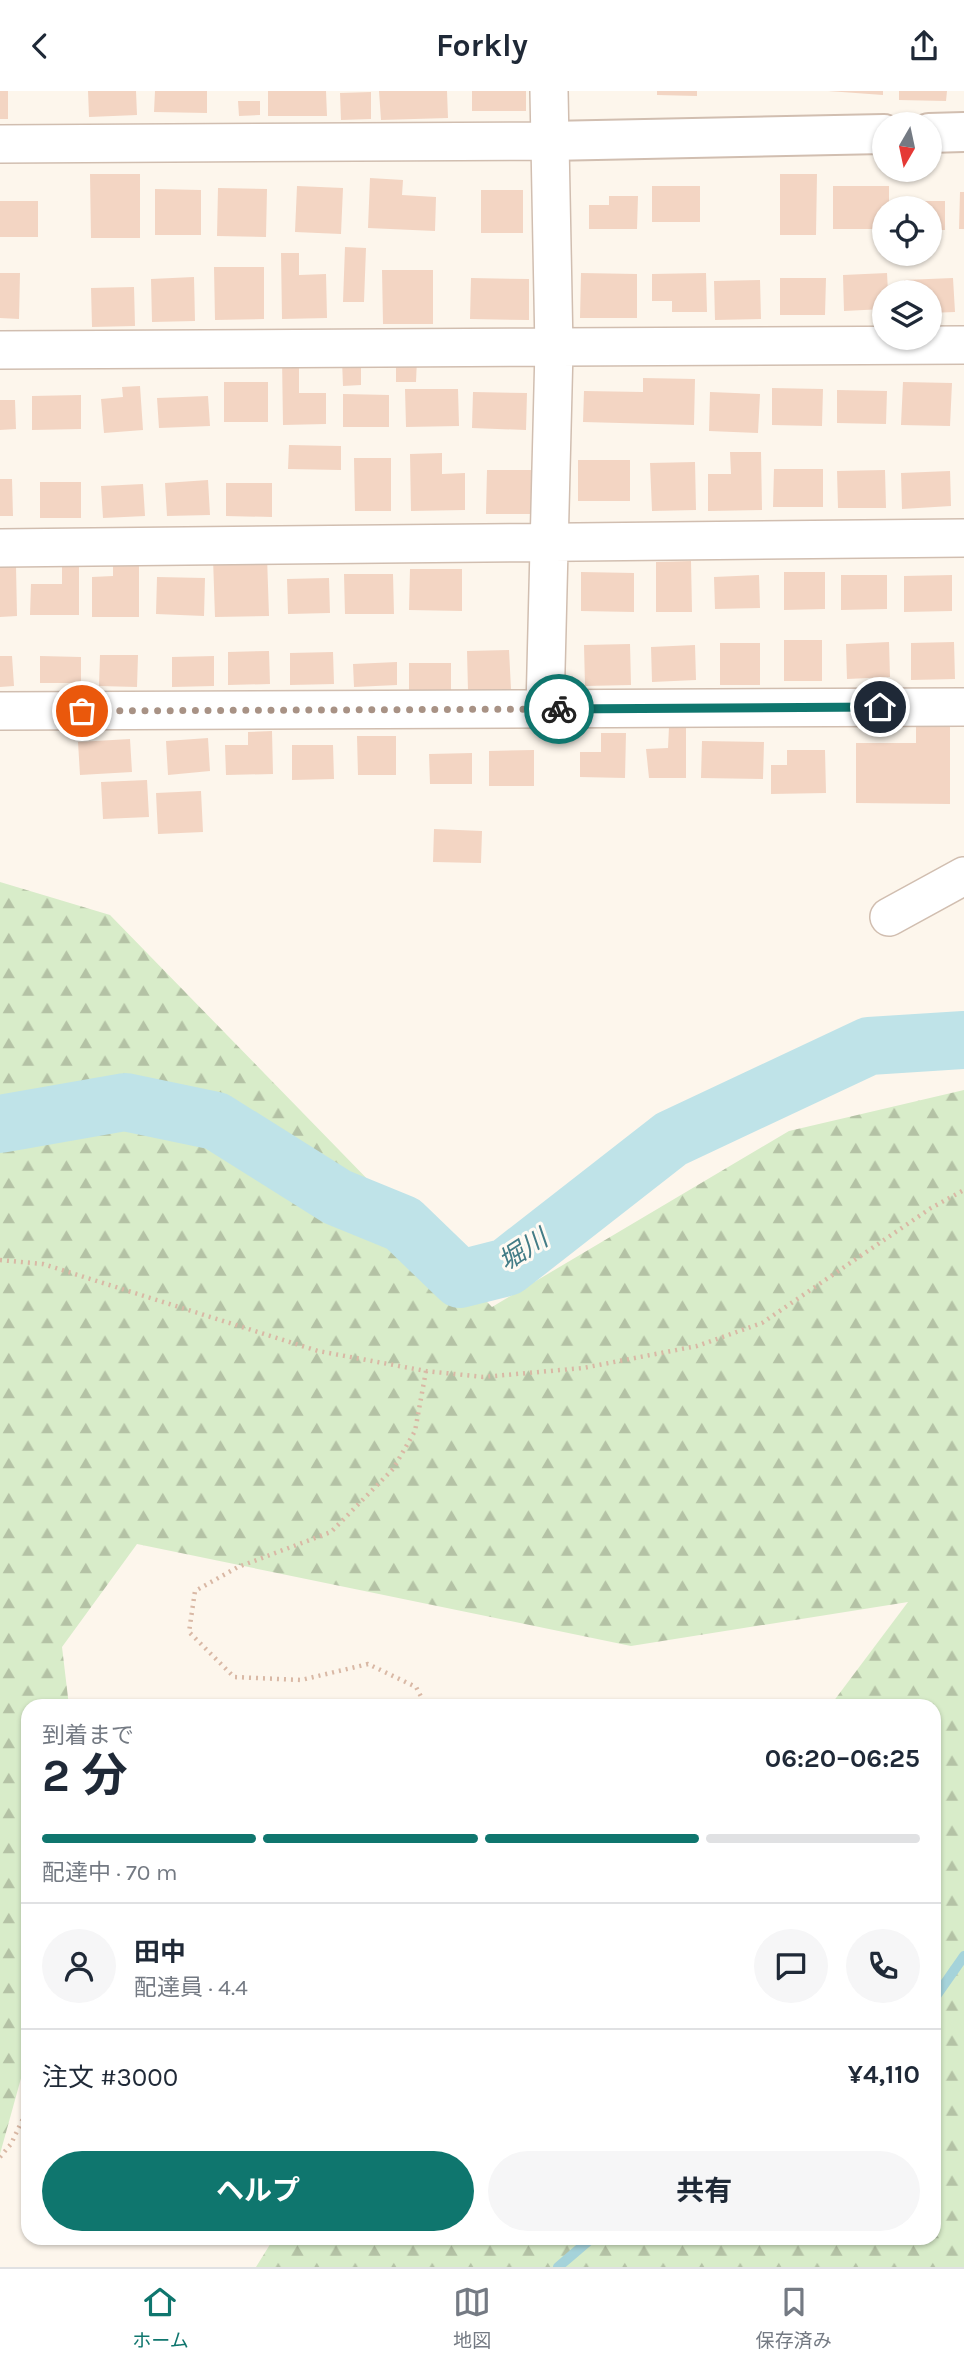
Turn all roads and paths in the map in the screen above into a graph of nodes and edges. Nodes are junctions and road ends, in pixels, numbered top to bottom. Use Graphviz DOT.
graph roads {
  1 [pos="549,91"];
  2 [pos="964,132"];
  3 [pos="942,133"];
  4 [pos="872,134"];
  5 [pos="549,141"];
  6 [pos="0,144"];
  7 [pos="964,345"];
  8 [pos="554,349"];
  9 [pos="0,350"];
  10 [pos="964,538"];
  11 [pos="551,541"];
  12 [pos="0,548"];
  13 [pos="964,706"];
  14 [pos="545,709"];
  15 [pos="0,712"];
  16 [pos="964,876"];
  17 [pos="889,917"];
  18 [pos="964,1190"];
  19 [pos="0,1260"];
  20 [pos="426,1371"];
  21 [pos="422,1699"];
  22 [pos="21,2123"];
  23 [pos="0,2157"];
  1 -- 5 [label="street"];
  2 -- 3 [label="street"];
  4 -- 5 [label="street"];
  5 -- 6 [label="street"];
  5 -- 8 [label="street"];
  7 -- 8 [label="street"];
  8 -- 9 [label="street"];
  8 -- 11 [label="street"];
  10 -- 11 [label="street"];
  11 -- 12 [label="street"];
  11 -- 14 [label="street"];
  13 -- 14 [label="street"];
  14 -- 15 [label="street"];
  16 -- 17 [label="street"];
  18 -- 20 [label="path"];
  19 -- 20 [label="path"];
  20 -- 21 [label="path"];
  22 -- 23 [label="path"];
}
